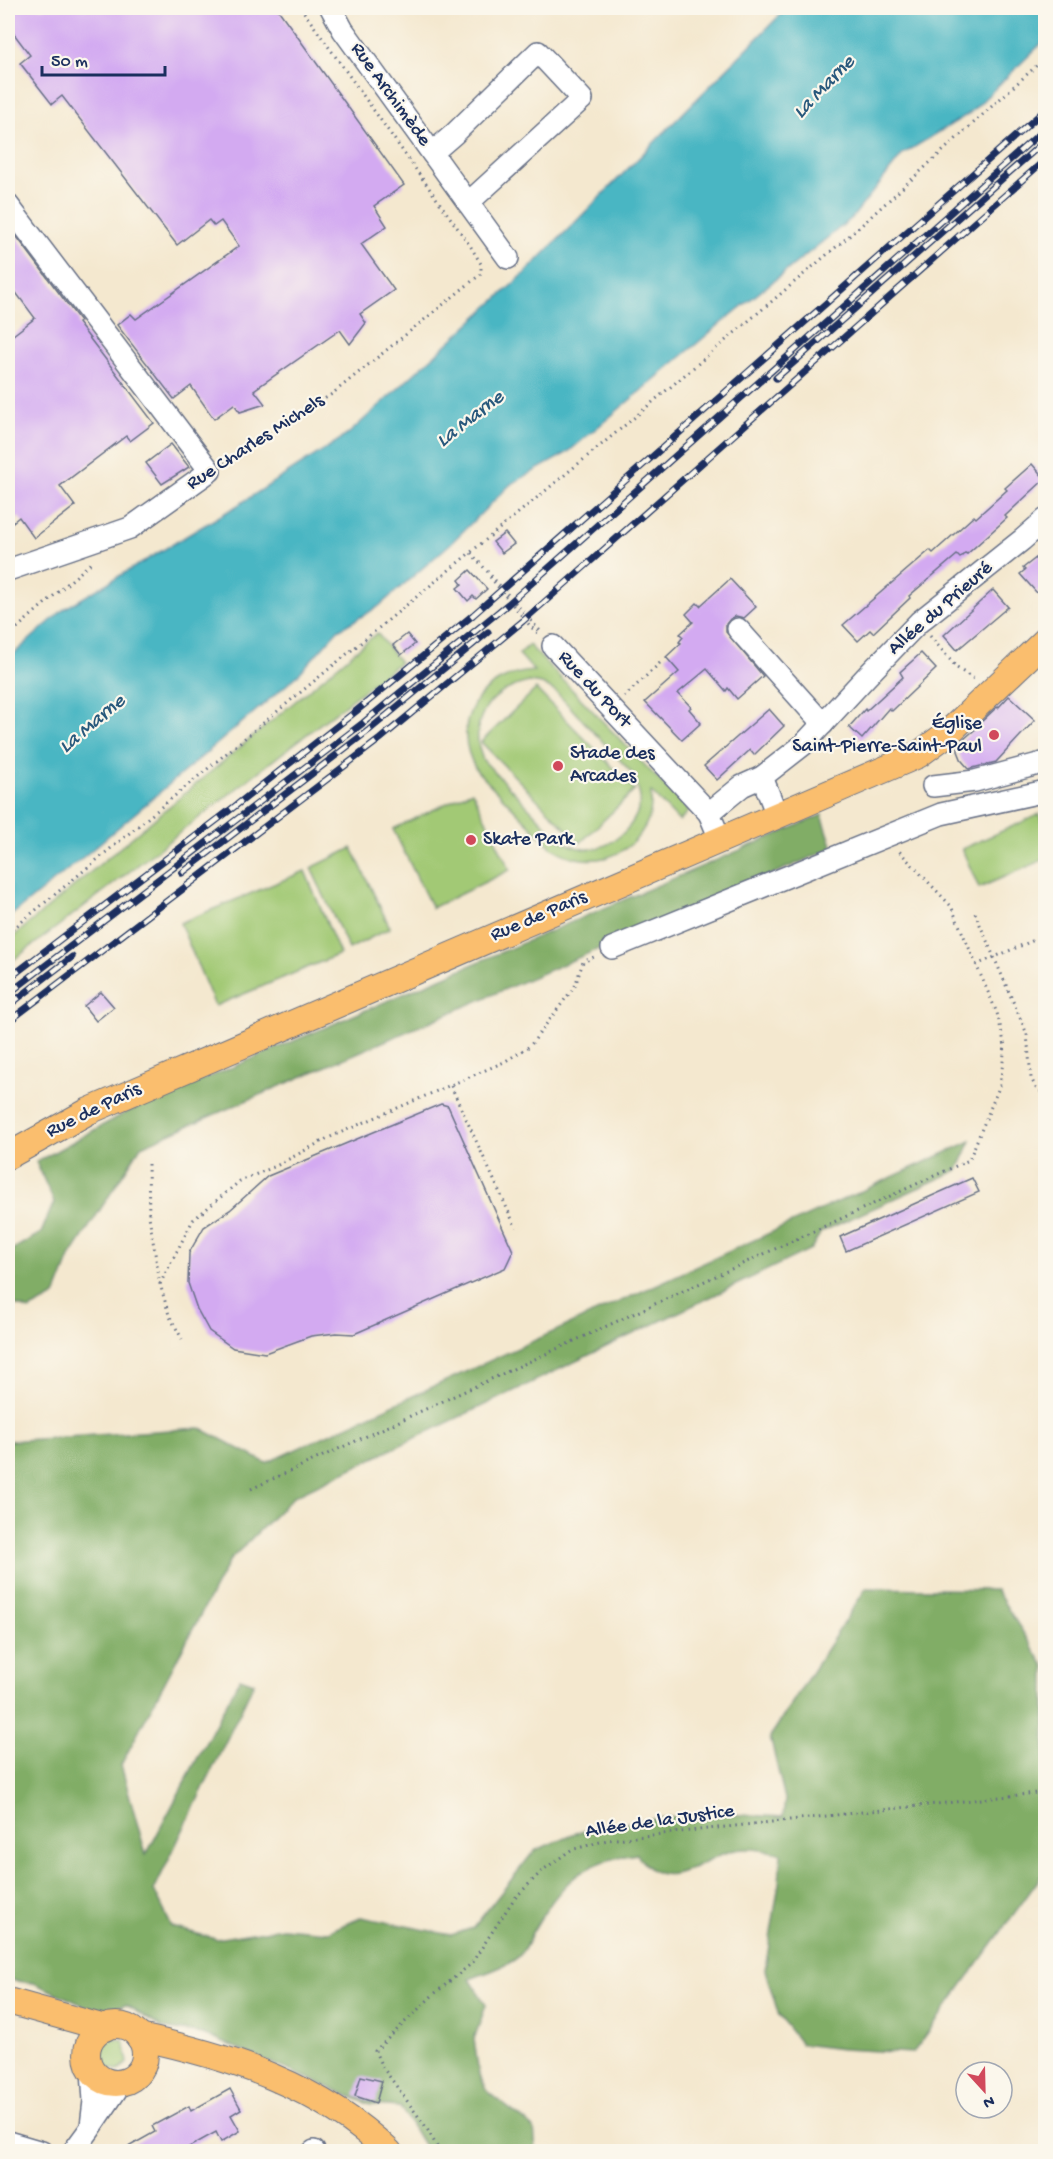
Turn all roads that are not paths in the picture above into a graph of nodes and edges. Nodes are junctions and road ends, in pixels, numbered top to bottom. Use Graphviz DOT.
graph roads {
  1 [pos="331,8"];
  2 [pos="432,153"];
  3 [pos="468,203"];
  4 [pos="8,205"];
  5 [pos="508,258"];
  6 [pos="1046,519"];
  7 [pos="8,570"];
  8 [pos="738,629"];
  9 [pos="1046,640"];
  10 [pos="553,646"];
  11 [pos="823,724"];
  12 [pos="918,755"];
  13 [pos="1046,762"];
  14 [pos="762,777"];
  15 [pos="933,786"];
  16 [pos="1046,791"];
  17 [pos="709,813"];
  18 [pos="941,814"];
  19 [pos="777,815"];
  20 [pos="720,839"];
  21 [pos="612,948"];
  22 [pos="8,1156"];
  23 [pos="8,2001"];
  24 [pos="45,2012"];
  25 [pos="105,2028"];
  26 [pos="139,2037"];
  27 [pos="194,2050"];
  28 [pos="90,2062"];
  29 [pos="143,2064"];
  30 [pos="121,2083"];
  31 [pos="90,2129"];
  32 [pos="8,2142"];
  33 [pos="42,2151"];
  34 [pos="72,2151"];
  35 [pos="389,2151"];
  1 -- 2 [label="street, Rue Archimède"];
  2 -- 3 [label="street, Rue Archimède"];
  2 -- 3 [label="street"];
  3 -- 5 [label="street"];
  4 -- 7 [label="street, Rue Charles Michels"];
  6 -- 11 [label="street, Allée du Prieuré"];
  8 -- 11 [label="street"];
  9 -- 12 [label="main road, Rue de Paris"];
  10 -- 17 [label="street, Rue du Port"];
  11 -- 14 [label="street, Allée du Prieuré"];
  12 -- 15 [label="street"];
  12 -- 19 [label="main road, Rue de Paris"];
  13 -- 15 [label="street"];
  14 -- 17 [label="street, Allée du Prieuré"];
  14 -- 19 [label="street"];
  15 -- 18 [label="street"];
  16 -- 18 [label="street"];
  17 -- 20 [label="street, Rue du Port"];
  18 -- 21 [label="street"];
  19 -- 20 [label="main road, Rue de Paris"];
  20 -- 22 [label="main road, Rue de Paris"];
  23 -- 24 [label="main road"];
  24 -- 25 [label="main road"];
  24 -- 28 [label="main road"];
  25 -- 26 [label="main road"];
  25 -- 28 [label="main road"];
  26 -- 27 [label="main road"];
  26 -- 29 [label="main road"];
  27 -- 29 [label="main road"];
  27 -- 35 [label="main road"];
  28 -- 30 [label="main road"];
  28 -- 31 [label="street"];
  29 -- 30 [label="main road"];
  30 -- 31 [label="street"];
  31 -- 34 [label="street"];
  32 -- 33 [label="street"];
}
